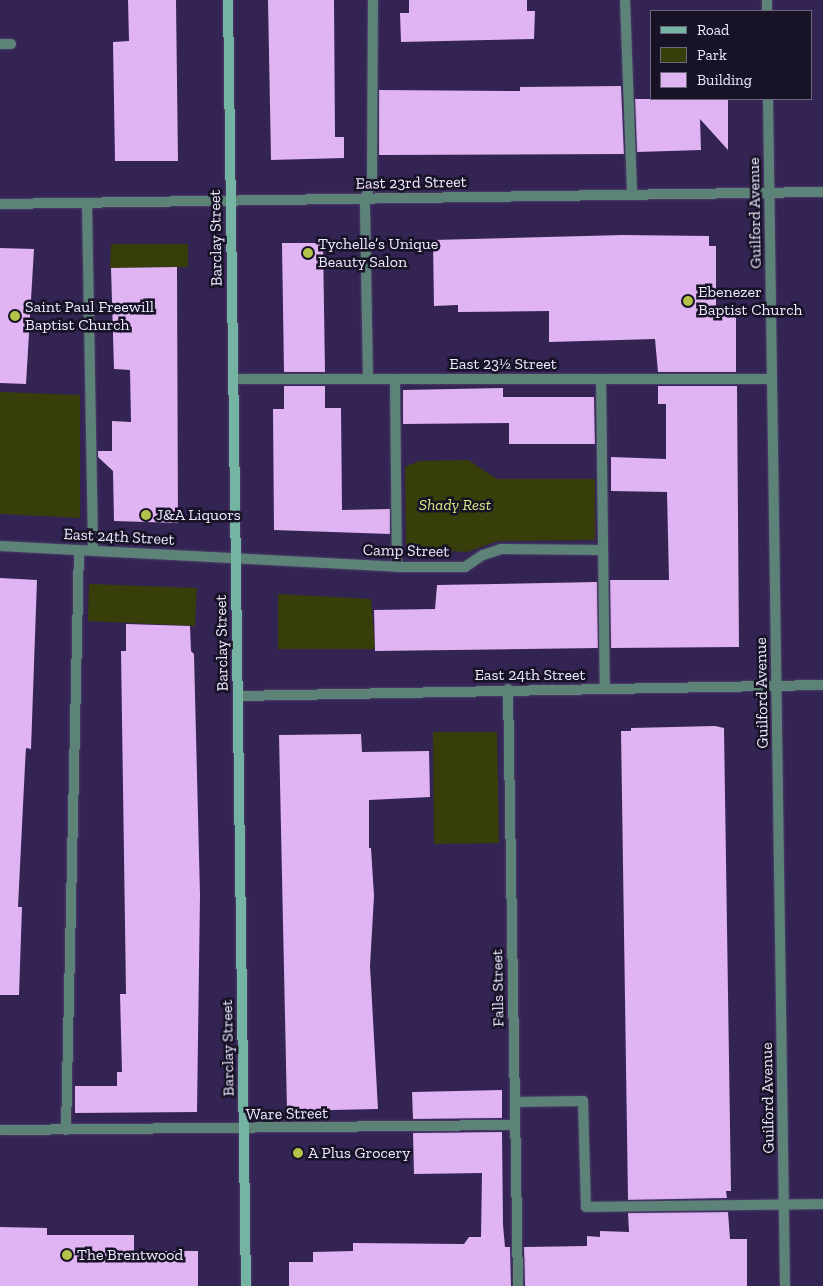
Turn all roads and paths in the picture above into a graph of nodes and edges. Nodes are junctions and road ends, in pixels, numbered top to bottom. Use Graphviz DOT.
graph roads {
  1 [pos="228,0"];
  2 [pos="373,0"];
  3 [pos="625,0"];
  4 [pos="0,44"];
  5 [pos="11,44"];
  6 [pos="768,100"];
  7 [pos="823,192"];
  8 [pos="770,193"];
  9 [pos="632,195"];
  10 [pos="365,199"];
  11 [pos="231,201"];
  12 [pos="87,203"];
  13 [pos="0,204"];
  14 [pos="772,378"];
  15 [pos="233,379"];
  16 [pos="368,379"];
  17 [pos="395,379"];
  18 [pos="601,379"];
  19 [pos="0,546"];
  20 [pos="79,550"];
  21 [pos="602,550"];
  22 [pos="93,551"];
  23 [pos="236,557"];
  24 [pos="397,567"];
  25 [pos="823,685"];
  26 [pos="777,686"];
  27 [pos="508,689"];
  28 [pos="605,689"];
  29 [pos="238,696"];
  30 [pos="514,1102"];
  31 [pos="515,1125"];
  32 [pos="0,1130"];
  33 [pos="66,1130"];
  34 [pos="244,1130"];
  35 [pos="784,1204"];
  36 [pos="823,1204"];
  37 [pos="246,1286"];
  38 [pos="518,1286"];
  39 [pos="786,1286"];
  1 -- 11 [label="street, Barclay Street"];
  2 -- 10 [label="street"];
  3 -- 9 [label="street"];
  4 -- 5 [label="street"];
  6 -- 8 [label="street, Guilford Avenue"];
  7 -- 8 [label="street, East 23rd Street"];
  8 -- 9 [label="street, East 23rd Street"];
  8 -- 14 [label="street, Guilford Avenue"];
  9 -- 10 [label="street, East 23rd Street"];
  10 -- 11 [label="street, East 23rd Street"];
  10 -- 16 [label="street"];
  11 -- 12 [label="street, East 23rd Street"];
  11 -- 15 [label="street, Barclay Street"];
  12 -- 13 [label="street, East 23rd Street"];
  12 -- 22 [label="street"];
  14 -- 18 [label="street, East 23½ Street"];
  14 -- 26 [label="street, Guilford Avenue"];
  15 -- 16 [label="street, East 23½ Street"];
  15 -- 23 [label="street, Barclay Street"];
  16 -- 17 [label="street, East 23½ Street"];
  17 -- 18 [label="street, East 23½ Street"];
  17 -- 24 [label="street"];
  18 -- 21 [label="street"];
  19 -- 20 [label="street, East 24th Street"];
  20 -- 22 [label="street, East 24th Street"];
  20 -- 33 [label="street"];
  21 -- 24 [label="street, Camp Street"];
  21 -- 28 [label="street"];
  22 -- 23 [label="street, East 24th Street"];
  23 -- 24 [label="street, Camp Street"];
  23 -- 29 [label="street, Barclay Street"];
  25 -- 26 [label="street, East 24th Street"];
  26 -- 28 [label="street, East 24th Street"];
  26 -- 35 [label="street, Guilford Avenue"];
  27 -- 28 [label="street, East 24th Street"];
  27 -- 29 [label="street, East 24th Street"];
  27 -- 30 [label="street, Falls Street"];
  29 -- 34 [label="street, Barclay Street"];
  30 -- 31 [label="street, Falls Street"];
  30 -- 35 [label="street"];
  31 -- 34 [label="street, Ware Street"];
  31 -- 38 [label="street, Falls Street"];
  32 -- 33 [label="street, Ware Street"];
  33 -- 34 [label="street, Ware Street"];
  34 -- 37 [label="street, Barclay Street"];
  35 -- 36 [label="street"];
  35 -- 39 [label="street, Guilford Avenue"];
}
